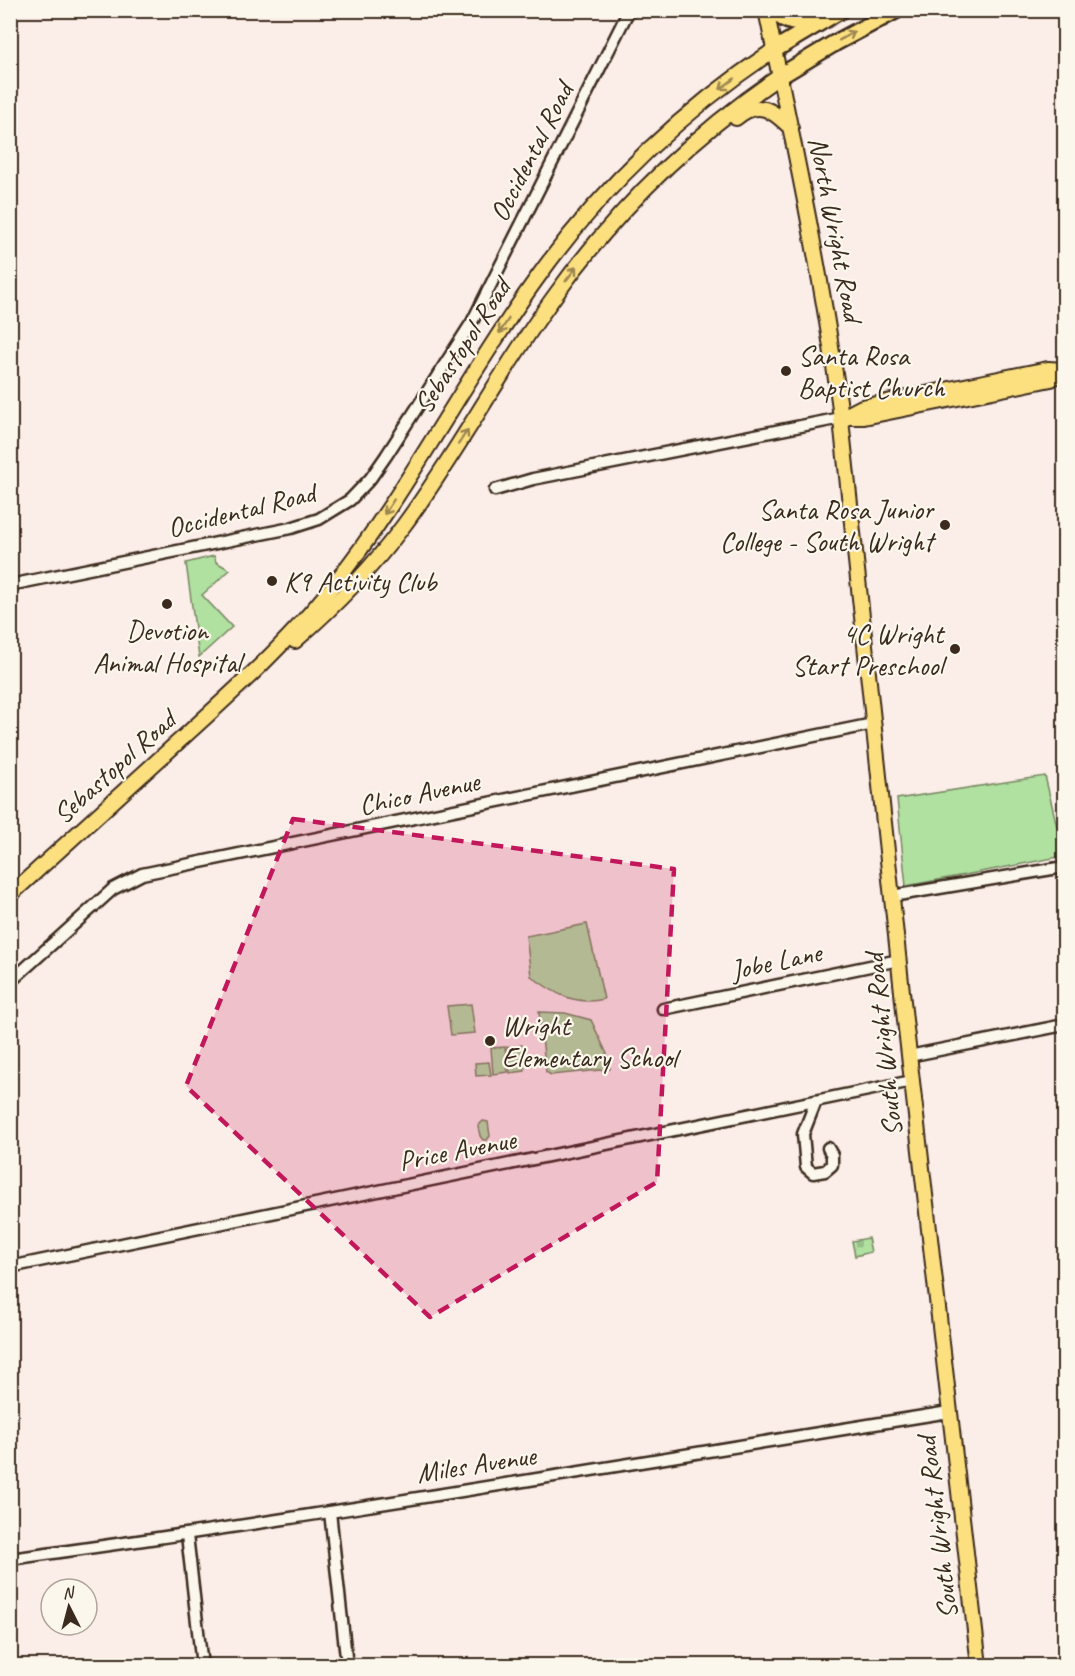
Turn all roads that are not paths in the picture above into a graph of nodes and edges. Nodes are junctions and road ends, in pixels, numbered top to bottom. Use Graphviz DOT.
graph roads {
  1 [pos="629,10"];
  2 [pos="767,10"];
  3 [pos="897,10"];
  4 [pos="838,12"];
  5 [pos="774,50"];
  6 [pos="780,75"];
  7 [pos="791,128"];
  8 [pos="668,165"];
  9 [pos="1065,371"];
  10 [pos="841,417"];
  11 [pos="495,490"];
  12 [pos="10,585"];
  13 [pos="224,700"];
  14 [pos="873,724"];
  15 [pos="1065,867"];
  16 [pos="10,895"];
  17 [pos="892,896"];
  18 [pos="899,960"];
  19 [pos="10,982"];
  20 [pos="663,1009"];
  21 [pos="1065,1025"];
  22 [pos="909,1056"];
  23 [pos="912,1081"];
  24 [pos="816,1101"];
  25 [pos="828,1148"];
  26 [pos="10,1267"];
  27 [pos="949,1412"];
  28 [pos="330,1512"];
  29 [pos="187,1535"];
  30 [pos="10,1559"];
  31 [pos="202,1665"];
  32 [pos="347,1665"];
  33 [pos="979,1665"];
  1 -- 12 [label="street, Occidental Road"];
  2 -- 4 [label="highway"];
  2 -- 5 [label="main road, North Wright Road"];
  6 -- 3 [label="highway, one-way"];
  4 -- 5 [label="highway"];
  5 -- 6 [label="main road, North Wright Road"];
  5 -- 13 [label="main road, Sebastopol Road, one-way"];
  6 -- 7 [label="main road, North Wright Road"];
  6 -- 8 [label="main road, Sebastopol Road"];
  7 -- 8 [label="main road"];
  7 -- 10 [label="main road, North Wright Road"];
  13 -- 8 [label="main road, Sebastopol Road, one-way"];
  9 -- 10 [label="main road"];
  10 -- 11 [label="street"];
  10 -- 14 [label="main road, South Wright Road"];
  13 -- 16 [label="main road, Sebastopol Road"];
  14 -- 17 [label="main road, South Wright Road"];
  14 -- 19 [label="street, Chico Avenue"];
  15 -- 17 [label="street"];
  17 -- 18 [label="main road, South Wright Road"];
  18 -- 20 [label="street, Jobe Lane"];
  18 -- 22 [label="main road, South Wright Road"];
  21 -- 22 [label="street"];
  22 -- 23 [label="main road, South Wright Road"];
  23 -- 24 [label="street, Price Avenue"];
  23 -- 27 [label="main road, South Wright Road"];
  24 -- 25 [label="street"];
  24 -- 26 [label="street, Price Avenue"];
  27 -- 28 [label="street, Miles Avenue"];
  27 -- 33 [label="main road, South Wright Road"];
  28 -- 29 [label="street, Miles Avenue"];
  28 -- 32 [label="street"];
  29 -- 30 [label="street, Miles Avenue"];
  29 -- 31 [label="street"];
}
